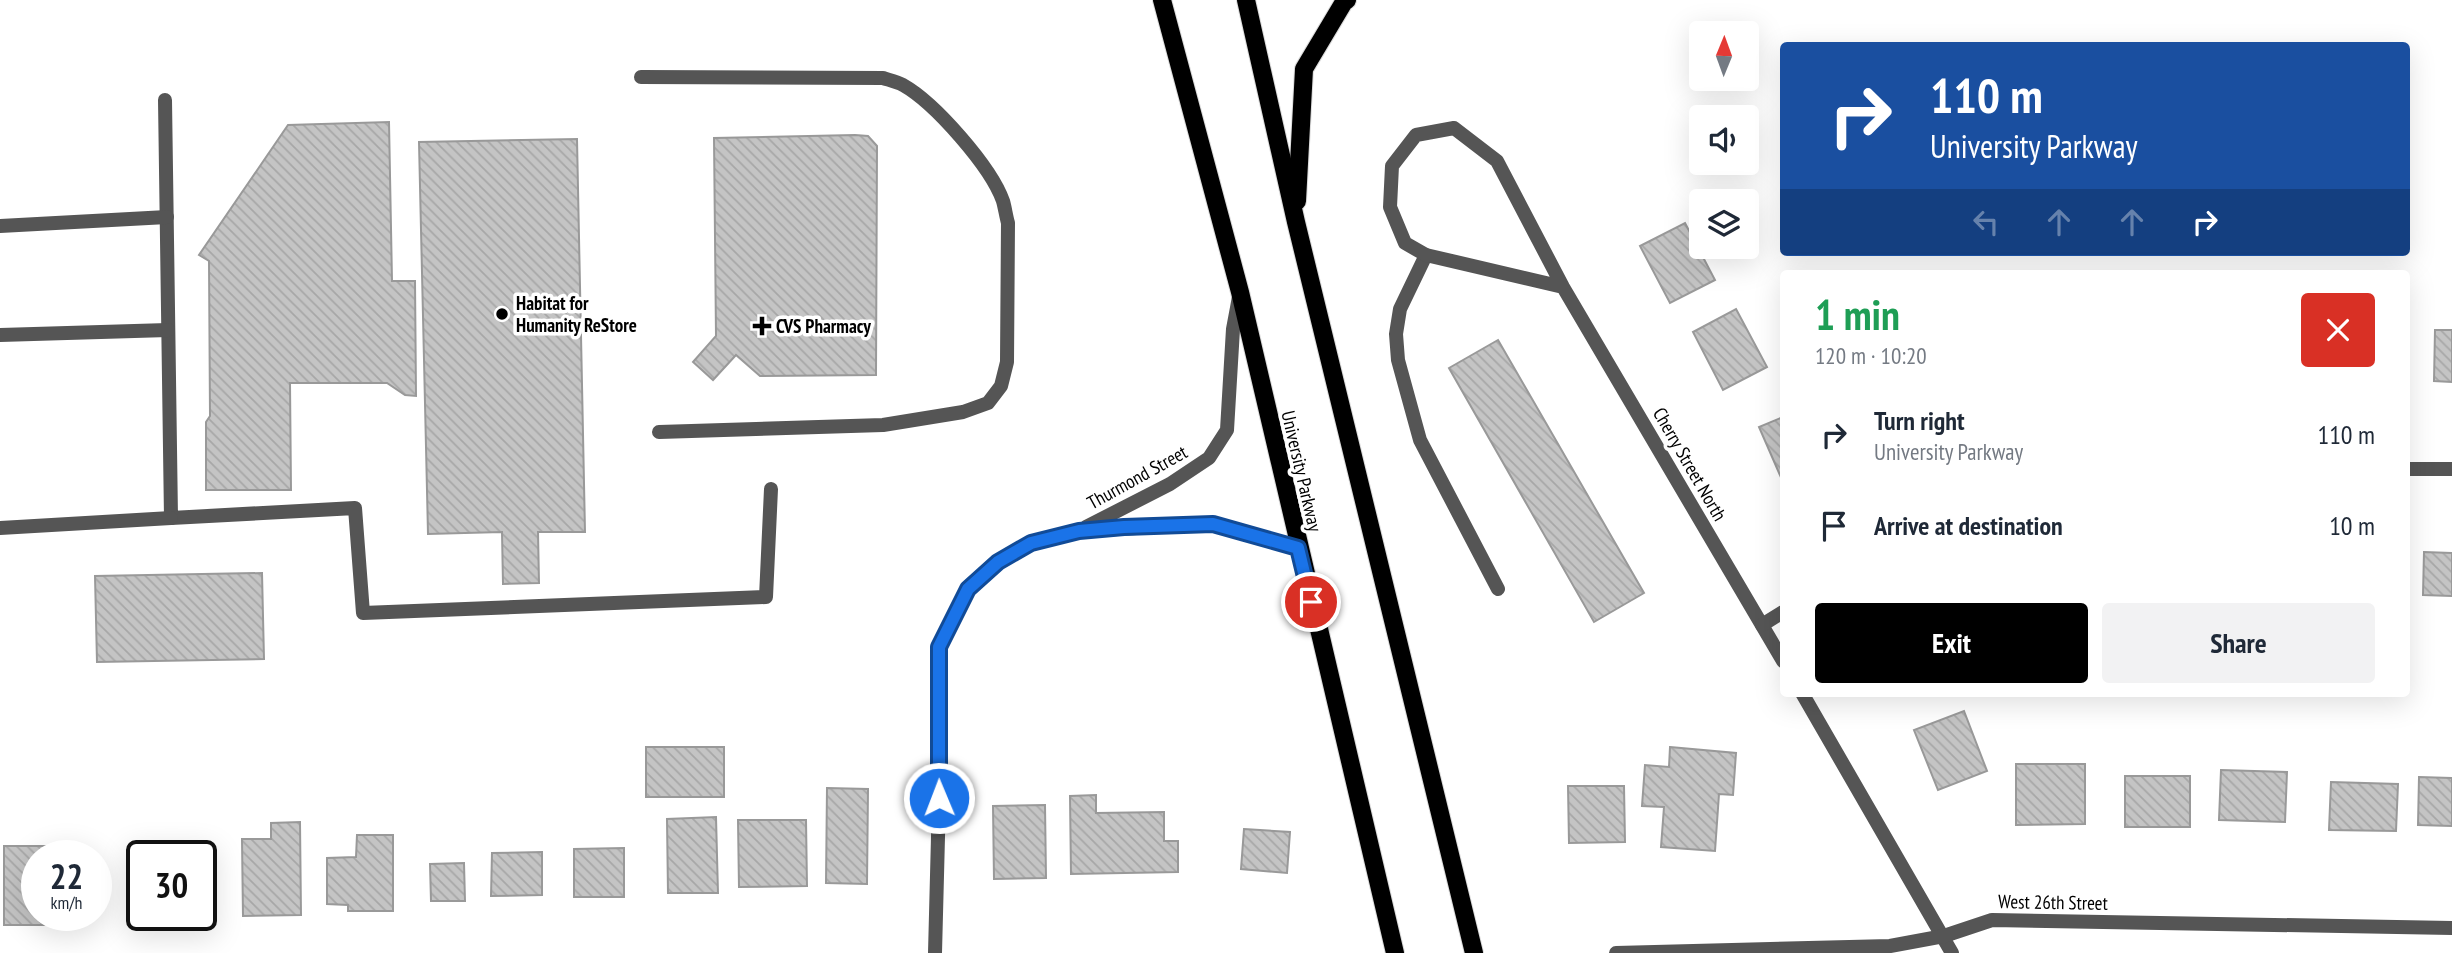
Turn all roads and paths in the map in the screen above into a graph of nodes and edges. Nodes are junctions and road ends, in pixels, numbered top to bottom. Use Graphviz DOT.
graph roads {
  1 [pos="1162,0"];
  2 [pos="1245,0"];
  3 [pos="1348,0"];
  4 [pos="641,77"];
  5 [pos="165,100"];
  6 [pos="167,217"];
  7 [pos="1296,222"];
  8 [pos="0,226"];
  9 [pos="1426,255"];
  10 [pos="1563,287"];
  11 [pos="1240,292"];
  12 [pos="169,330"];
  13 [pos="0,335"];
  14 [pos="659,432"];
  15 [pos="2410,469"];
  16 [pos="2452,469"];
  17 [pos="771,489"];
  18 [pos="171,518"];
  19 [pos="0,528"];
  20 [pos="1079,531"];
  21 [pos="1298,548"];
  22 [pos="1498,589"];
  23 [pos="1780,614"];
  24 [pos="1762,625"];
  25 [pos="1780,656"];
  26 [pos="1804,697"];
  27 [pos="2452,928"];
  28 [pos="1944,936"];
  29 [pos="935,953"];
  30 [pos="1395,953"];
  31 [pos="1474,953"];
  32 [pos="1616,953"];
  33 [pos="1952,953"];
  1 -- 11 [label="main road, University Parkway"];
  2 -- 7 [label="main road"];
  3 -- 7 [label="main road"];
  4 -- 14 [label="street"];
  5 -- 6 [label="street"];
  6 -- 8 [label="street"];
  6 -- 12 [label="street"];
  7 -- 31 [label="main road"];
  9 -- 10 [label="street, Cherry Street North"];
  9 -- 10 [label="street, Cherry Street North"];
  9 -- 22 [label="street"];
  10 -- 24 [label="street, Cherry Street North"];
  11 -- 20 [label="street, Thurmond Street"];
  11 -- 21 [label="main road, University Parkway"];
  12 -- 13 [label="street"];
  12 -- 18 [label="street"];
  15 -- 16 [label="street"];
  17 -- 18 [label="street"];
  18 -- 19 [label="street"];
  20 -- 21 [label="street, Thurmond Street"];
  20 -- 29 [label="street, Thurmond Street"];
  21 -- 30 [label="main road, University Parkway"];
  23 -- 24 [label="street"];
  24 -- 25 [label="street, Cherry Street North"];
  26 -- 28 [label="street"];
  27 -- 28 [label="street, West 26th Street"];
  28 -- 32 [label="street, West 26th Street"];
  28 -- 33 [label="street"];
}
